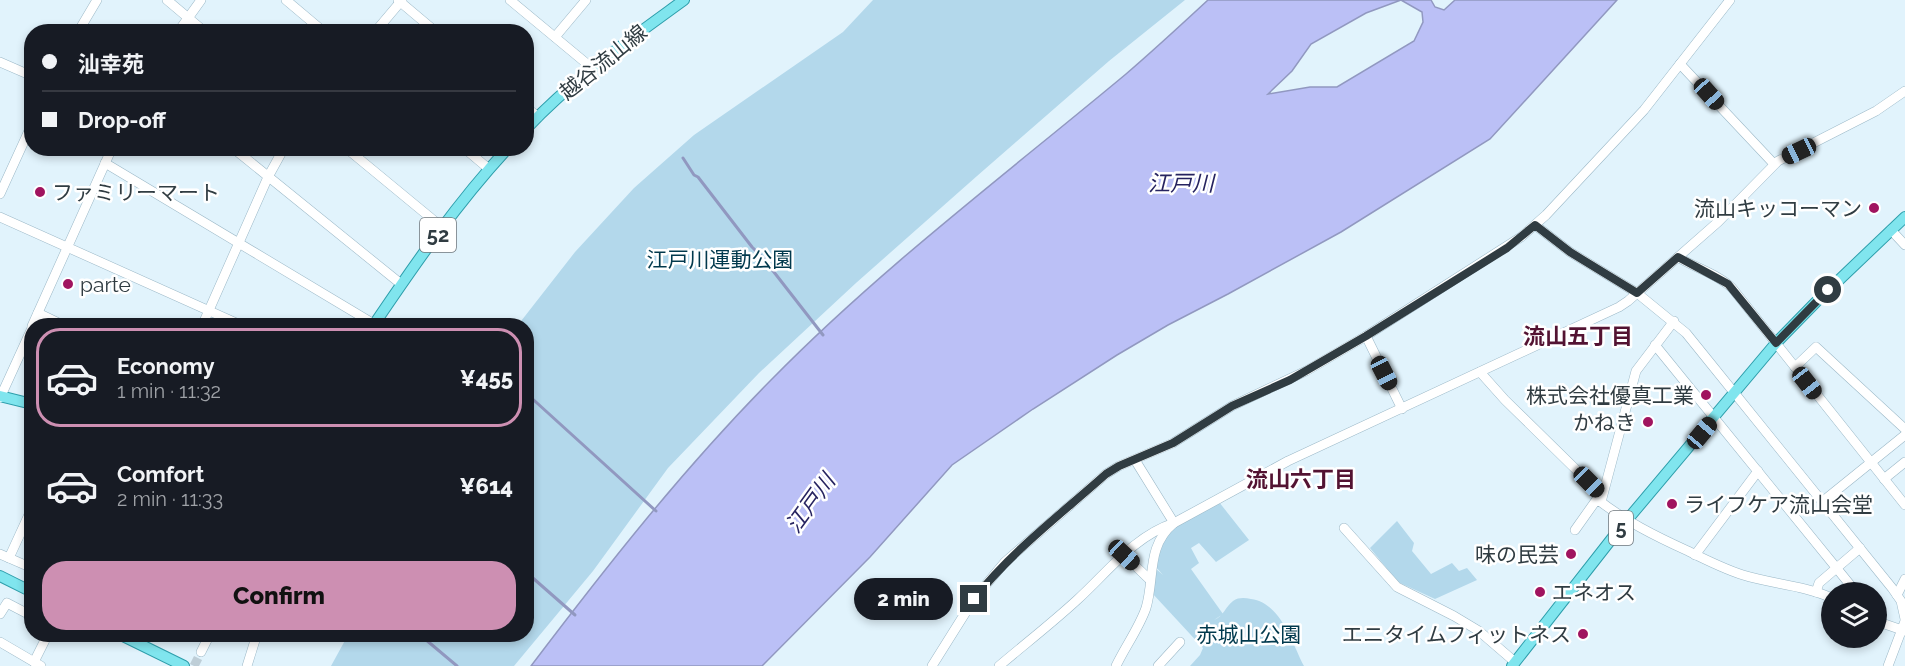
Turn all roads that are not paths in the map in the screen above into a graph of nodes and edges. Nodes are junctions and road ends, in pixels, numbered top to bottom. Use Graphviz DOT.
graph roads {
  1 [pos="97,0"];
  2 [pos="167,0"];
  3 [pos="201,0"];
  4 [pos="286,0"];
  5 [pos="510,0"];
  6 [pos="586,0"];
  7 [pos="684,0"];
  8 [pos="1730,0"];
  9 [pos="400,1"];
  10 [pos="188,17"];
  11 [pos="83,24"];
  12 [pos="183,24"];
  13 [pos="196,24"];
  14 [pos="314,24"];
  15 [pos="381,24"];
  16 [pos="427,24"];
  17 [pos="555,37"];
  18 [pos="0,62"];
  19 [pos="1680,64"];
  20 [pos="592,68"];
  21 [pos="24,72"];
  22 [pos="1905,91"];
  23 [pos="534,114"];
  24 [pos="538,117"];
  25 [pos="534,121"];
  26 [pos="24,142"];
  27 [pos="108,156"];
  28 [pos="243,156"];
  29 [pos="280,156"];
  30 [pos="356,156"];
  31 [pos="474,156"];
  32 [pos="501,156"];
  33 [pos="105,163"];
  34 [pos="1773,164"];
  35 [pos="489,169"];
  36 [pos="268,177"];
  37 [pos="0,194"];
  38 [pos="0,217"];
  39 [pos="1905,217"];
  40 [pos="1535,225"];
  41 [pos="443,228"];
  42 [pos="1892,230"];
  43 [pos="239,243"];
  44 [pos="1905,244"];
  45 [pos="68,247"];
  46 [pos="1678,257"];
  47 [pos="401,284"];
  48 [pos="1637,293"];
  49 [pos="209,310"];
  50 [pos="38,313"];
  51 [pos="36,318"];
  52 [pos="48,318"];
  53 [pos="206,318"];
  54 [pos="226,318"];
  55 [pos="362,318"];
  56 [pos="379,318"];
  57 [pos="1674,321"];
  58 [pos="1366,336"];
  59 [pos="1776,343"];
  60 [pos="24,344"];
  61 [pos="1655,345"];
  62 [pos="1795,367"];
  63 [pos="1480,372"];
  64 [pos="1735,393"];
  65 [pos="0,396"];
  66 [pos="24,402"];
  67 [pos="1402,409"];
  68 [pos="1714,417"];
  69 [pos="1905,429"];
  70 [pos="1905,435"];
  71 [pos="1135,460"];
  72 [pos="1871,462"];
  73 [pos="1905,462"];
  74 [pos="1758,471"];
  75 [pos="1884,479"];
  76 [pos="1600,498"];
  77 [pos="1822,501"];
  78 [pos="1905,505"];
  79 [pos="1627,521"];
  80 [pos="24,522"];
  81 [pos="1173,523"];
  82 [pos="1344,528"];
  83 [pos="1575,530"];
  84 [pos="1860,548"];
  85 [pos="1124,555"];
  86 [pos="1695,555"];
  87 [pos="5,556"];
  88 [pos="24,564"];
  89 [pos="1837,568"];
  90 [pos="0,576"];
  91 [pos="1905,579"];
  92 [pos="1150,580"];
  93 [pos="1848,582"];
  94 [pos="24,588"];
  95 [pos="1816,592"];
  96 [pos="1821,594"];
  97 [pos="1897,595"];
  98 [pos="24,612"];
  99 [pos="0,614"];
  100 [pos="1887,623"];
  101 [pos="1904,625"];
  102 [pos="0,642"];
  103 [pos="45,642"];
  104 [pos="135,642"];
  105 [pos="206,642"];
  106 [pos="254,642"];
  107 [pos="1180,642"];
  108 [pos="201,652"];
  109 [pos="37,664"];
  110 [pos="1513,664"];
  111 [pos="184,666"];
  112 [pos="247,666"];
  113 [pos="932,666"];
  114 [pos="999,666"];
  115 [pos="1116,666"];
  116 [pos="1158,666"];
  117 [pos="1888,666"];
  1 -- 11 [label="street"];
  2 -- 10 [label="street"];
  3 -- 10 [label="street"];
  4 -- 14 [label="street"];
  5 -- 17 [label="street"];
  6 -- 17 [label="street"];
  7 -- 20 [label="main road, 越谷流山線"];
  8 -- 19 [label="street"];
  9 -- 15 [label="street"];
  9 -- 16 [label="street"];
  10 -- 12 [label="street"];
  10 -- 13 [label="street"];
  17 -- 20 [label="street"];
  18 -- 21 [label="street"];
  19 -- 34 [label="street"];
  19 -- 40 [label="street"];
  20 -- 24 [label="main road, 越谷流山線"];
  22 -- 34 [label="street"];
  23 -- 24 [label="street"];
  24 -- 25 [label="main road, 越谷流山線"];
  26 -- 37 [label="street"];
  27 -- 33 [label="street"];
  28 -- 36 [label="street"];
  29 -- 36 [label="street"];
  30 -- 41 [label="street"];
  31 -- 35 [label="street"];
  32 -- 35 [label="main road, 52"];
  33 -- 43 [label="street"];
  33 -- 45 [label="street"];
  34 -- 46 [label="street"];
  35 -- 41 [label="main road, 52"];
  36 -- 43 [label="street"];
  36 -- 47 [label="street"];
  38 -- 45 [label="street"];
  39 -- 42 [label="main road, 5"];
  40 -- 48 [label="street"];
  40 -- 58 [label="street"];
  41 -- 47 [label="main road, 52"];
  42 -- 44 [label="street"];
  42 -- 59 [label="main road, 5"];
  43 -- 49 [label="street"];
  43 -- 55 [label="street"];
  45 -- 49 [label="street"];
  45 -- 50 [label="street"];
  46 -- 48 [label="street"];
  46 -- 59 [label="street"];
  47 -- 56 [label="main road, 52"];
  48 -- 57 [label="street"];
  48 -- 63 [label="street"];
  49 -- 53 [label="street"];
  49 -- 54 [label="street"];
  50 -- 51 [label="street"];
  50 -- 52 [label="street"];
  57 -- 61 [label="street"];
  57 -- 64 [label="street"];
  58 -- 67 [label="street"];
  58 -- 71 [label="street"];
  59 -- 62 [label="street"];
  59 -- 64 [label="main road, 5"];
  60 -- 65 [label="street"];
  61 -- 68 [label="street"];
  61 -- 76 [label="street"];
  62 -- 69 [label="street"];
  62 -- 72 [label="street"];
  63 -- 67 [label="street"];
  63 -- 76 [label="street"];
  64 -- 68 [label="main road, 5"];
  64 -- 77 [label="street"];
  65 -- 66 [label="main road"];
  67 -- 81 [label="street"];
  68 -- 74 [label="street"];
  68 -- 79 [label="main road, 5"];
  70 -- 72 [label="street"];
  71 -- 81 [label="street"];
  71 -- 113 [label="street"];
  72 -- 75 [label="street"];
  72 -- 77 [label="street"];
  73 -- 75 [label="street"];
  74 -- 86 [label="street"];
  74 -- 89 [label="street"];
  75 -- 78 [label="street"];
  76 -- 79 [label="street"];
  76 -- 83 [label="street"];
  77 -- 84 [label="street"];
  79 -- 86 [label="street"];
  79 -- 110 [label="main road, 5"];
  80 -- 87 [label="street"];
  81 -- 85 [label="street"];
  81 -- 92 [label="street"];
  82 -- 110 [label="street"];
  84 -- 89 [label="street"];
  84 -- 97 [label="street"];
  85 -- 92 [label="street"];
  85 -- 114 [label="street"];
  86 -- 95 [label="street"];
  87 -- 88 [label="street"];
  89 -- 93 [label="street"];
  89 -- 95 [label="street"];
  90 -- 94 [label="main road"];
  91 -- 97 [label="street"];
  92 -- 115 [label="street"];
  95 -- 96 [label="street"];
  97 -- 101 [label="street"];
  98 -- 99 [label="street"];
  100 -- 101 [label="street"];
  101 -- 117 [label="street"];
  102 -- 109 [label="street"];
  103 -- 109 [label="street"];
  104 -- 111 [label="main road"];
  105 -- 108 [label="street"];
  106 -- 112 [label="street"];
  107 -- 116 [label="street"];
}
